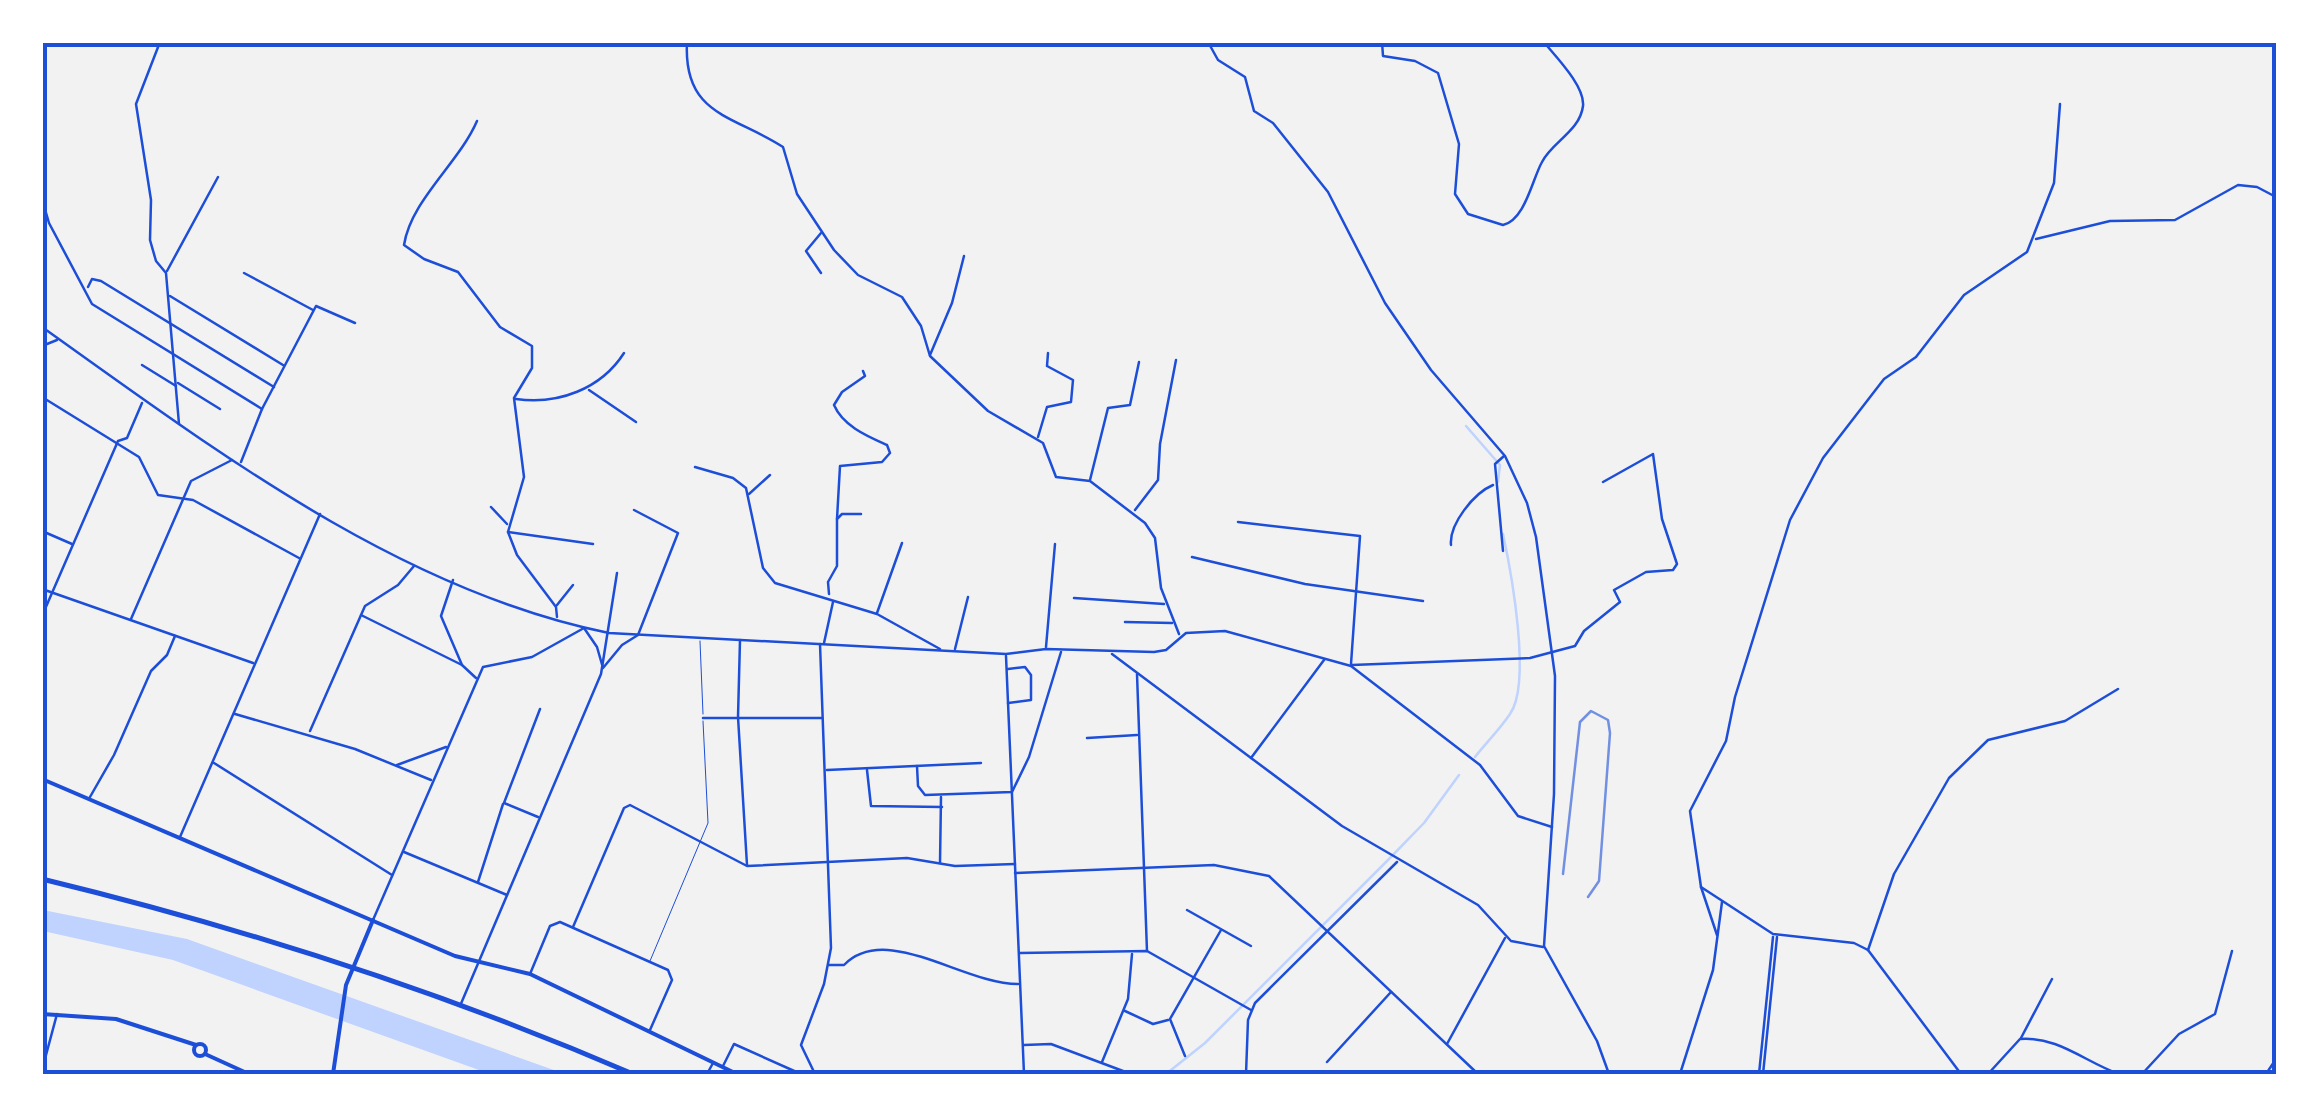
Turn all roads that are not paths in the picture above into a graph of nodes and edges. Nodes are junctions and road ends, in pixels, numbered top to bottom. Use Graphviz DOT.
graph roads {
  1 [pos="115,42"];
  2 [pos="686,42"];
  3 [pos="1208,42"];
  4 [pos="1382,42"];
  5 [pos="160,44"];
  6 [pos="1548,47"];
  7 [pos="2060,104"];
  8 [pos="477,121"];
  9 [pos="218,178"];
  10 [pos="2276,197"];
  11 [pos="42,199"];
  12 [pos="822,232"];
  13 [pos="2034,239"];
  14 [pos="964,256"];
  15 [pos="166,272"];
  16 [pos="244,273"];
  17 [pos="821,274"];
  18 [pos="87,288"];
  19 [pos="168,294"];
  20 [pos="315,308"];
  21 [pos="354,322"];
  22 [pos="171,325"];
  23 [pos="42,327"];
  24 [pos="58,339"];
  25 [pos="42,346"];
  26 [pos="624,353"];
  27 [pos="1048,353"];
  28 [pos="174,354"];
  29 [pos="930,356"];
  30 [pos="1176,360"];
  31 [pos="1138,362"];
  32 [pos="142,365"];
  33 [pos="284,366"];
  34 [pos="863,371"];
  35 [pos="177,385"];
  36 [pos="274,387"];
  37 [pos="588,388"];
  38 [pos="42,397"];
  39 [pos="514,398"];
  40 [pos="142,402"];
  41 [pos="220,409"];
  42 [pos="262,409"];
  43 [pos="636,422"];
  44 [pos="180,426"];
  45 [pos="1038,438"];
  46 [pos="118,441"];
  47 [pos="1505,456"];
  48 [pos="233,459"];
  49 [pos="241,464"];
  50 [pos="695,467"];
  51 [pos="770,475"];
  52 [pos="1090,481"];
  53 [pos="1603,482"];
  54 [pos="1494,484"];
  55 [pos="748,495"];
  56 [pos="183,497"];
  57 [pos="491,507"];
  58 [pos="634,510"];
  59 [pos="1134,511"];
  60 [pos="320,513"];
  61 [pos="860,514"];
  62 [pos="837,519"];
  63 [pos="1238,522"];
  64 [pos="508,525"];
  65 [pos="42,531"];
  66 [pos="508,532"];
  67 [pos="902,543"];
  68 [pos="74,544"];
  69 [pos="594,544"];
  70 [pos="1055,544"];
  71 [pos="1451,546"];
  72 [pos="1503,552"];
  73 [pos="1192,557"];
  74 [pos="300,559"];
  75 [pos="415,564"];
  76 [pos="617,573"];
  77 [pos="453,580"];
  78 [pos="572,585"];
  79 [pos="42,589"];
  80 [pos="1358,590"];
  81 [pos="53,592"];
  82 [pos="968,597"];
  83 [pos="1074,598"];
  84 [pos="831,599"];
  85 [pos="1423,602"];
  86 [pos="1165,604"];
  87 [pos="556,607"];
  88 [pos="877,614"];
  89 [pos="361,615"];
  90 [pos="42,616"];
  91 [pos="557,619"];
  92 [pos="130,620"];
  93 [pos="1125,622"];
  94 [pos="1174,623"];
  95 [pos="584,628"];
  96 [pos="609,633"];
  97 [pos="638,634"];
  98 [pos="175,636"];
  99 [pos="1180,636"];
  100 [pos="700,638"];
  101 [pos="740,640"];
  102 [pos="822,644"];
  103 [pos="1046,649"];
  104 [pos="942,650"];
  105 [pos="1061,650"];
  106 [pos="954,651"];
  107 [pos="1111,653"];
  108 [pos="1006,654"];
  109 [pos="1552,654"];
  110 [pos="1325,659"];
  111 [pos="255,664"];
  112 [pos="462,665"];
  113 [pos="1351,666"];
  114 [pos="603,668"];
  115 [pos="1007,669"];
  116 [pos="1137,673"];
  117 [pos="478,679"];
  118 [pos="2118,688"];
  119 [pos="1008,702"];
  120 [pos="540,709"];
  121 [pos="234,714"];
  122 [pos="738,717"];
  123 [pos="703,718"];
  124 [pos="823,718"];
  125 [pos="309,734"];
  126 [pos="1138,735"];
  127 [pos="1087,738"];
  128 [pos="449,746"];
  129 [pos="1250,758"];
  130 [pos="213,762"];
  131 [pos="980,762"];
  132 [pos="396,766"];
  133 [pos="917,766"];
  134 [pos="867,768"];
  135 [pos="825,770"];
  136 [pos="42,778"];
  137 [pos="433,780"];
  138 [pos="1012,792"];
  139 [pos="941,796"];
  140 [pos="89,799"];
  141 [pos="504,802"];
  142 [pos="942,808"];
  143 [pos="540,818"];
  144 [pos="1552,828"];
  145 [pos="180,838"];
  146 [pos="702,844"];
  147 [pos="402,851"];
  148 [pos="1397,859"];
  149 [pos="830,863"];
  150 [pos="940,863"];
  151 [pos="1015,864"];
  152 [pos="747,866"];
  153 [pos="1144,869"];
  154 [pos="1015,873"];
  155 [pos="392,875"];
  156 [pos="42,880"];
  157 [pos="478,883"];
  158 [pos="1701,887"];
  159 [pos="507,896"];
  160 [pos="1722,900"];
  161 [pos="1187,910"];
  162 [pos="373,920"];
  163 [pos="573,927"];
  164 [pos="1221,930"];
  165 [pos="1330,930"];
  166 [pos="1776,934"];
  167 [pos="1716,935"];
  168 [pos="1506,937"];
  169 [pos="1251,946"];
  170 [pos="1544,946"];
  171 [pos="1868,950"];
  172 [pos="1132,951"];
  173 [pos="1147,951"];
  174 [pos="2232,951"];
  175 [pos="1018,953"];
  176 [pos="650,961"];
  177 [pos="478,963"];
  178 [pos="829,965"];
  179 [pos="353,970"];
  180 [pos="530,974"];
  181 [pos="1194,978"];
  182 [pos="2052,980"];
  183 [pos="1020,984"];
  184 [pos="1392,990"];
  185 [pos="459,1007"];
  186 [pos="1250,1010"];
  187 [pos="1124,1011"];
  188 [pos="42,1014"];
  189 [pos="57,1014"];
  190 [pos="1170,1019"];
  191 [pos="650,1032"];
  192 [pos="2020,1040"];
  193 [pos="1447,1044"];
  194 [pos="1022,1045"];
  195 [pos="195,1047"];
  196 [pos="206,1052"];
  197 [pos="1185,1056"];
  198 [pos="2276,1059"];
  199 [pos="1102,1062"];
  200 [pos="1327,1062"];
  201 [pos="713,1063"];
  202 [pos="782,1066"];
  203 [pos="722,1067"];
  204 [pos="42,1070"];
  205 [pos="249,1074"];
  206 [pos="333,1074"];
  207 [pos="633,1074"];
  208 [pos="707,1074"];
  209 [pos="738,1074"];
  210 [pos="777,1074"];
  211 [pos="802,1074"];
  212 [pos="814,1074"];
  213 [pos="1024,1074"];
  214 [pos="1131,1074"];
  215 [pos="1246,1074"];
  216 [pos="1478,1074"];
  217 [pos="1609,1074"];
  218 [pos="1680,1074"];
  219 [pos="1761,1074"];
  220 [pos="1961,1074"];
  221 [pos="1988,1074"];
  222 [pos="2118,1074"];
  223 [pos="2142,1074"];
  224 [pos="2266,1074"];
  1 -- 5 [label="street"];
  2 -- 12 [label="street"];
  3 -- 47 [label="street"];
  4 -- 6 [label="street"];
  5 -- 15 [label="street"];
  7 -- 13 [label="street"];
  8 -- 39 [label="street"];
  9 -- 15 [label="street"];
  10 -- 13 [label="street"];
  11 -- 18 [label="street"];
  12 -- 17 [label="street"];
  12 -- 29 [label="street"];
  13 -- 158 [label="street"];
  14 -- 29 [label="street"];
  15 -- 19 [label="street"];
  16 -- 20 [label="street"];
  18 -- 22 [label="street"];
  18 -- 28 [label="street"];
  19 -- 22 [label="street"];
  19 -- 33 [label="street"];
  20 -- 21 [label="street"];
  20 -- 33 [label="street"];
  22 -- 28 [label="street"];
  22 -- 36 [label="street"];
  23 -- 24 [label="street"];
  24 -- 25 [label="street"];
  24 -- 40 [label="street"];
  26 -- 37 [label="street"];
  27 -- 45 [label="street"];
  28 -- 35 [label="street"];
  28 -- 42 [label="street"];
  29 -- 45 [label="street"];
  30 -- 59 [label="street"];
  31 -- 52 [label="street"];
  32 -- 35 [label="street"];
  33 -- 36 [label="street"];
  34 -- 62 [label="street"];
  35 -- 41 [label="street"];
  35 -- 44 [label="street"];
  36 -- 42 [label="street"];
  37 -- 39 [label="street"];
  37 -- 43 [label="street"];
  38 -- 46 [label="street"];
  39 -- 64 [label="street"];
  40 -- 44 [label="street"];
  40 -- 46 [label="street"];
  42 -- 49 [label="street"];
  44 -- 48 [label="street"];
  45 -- 52 [label="street"];
  46 -- 56 [label="street"];
  46 -- 68 [label="street"];
  47 -- 54 [label="street"];
  47 -- 109 [label="street"];
  48 -- 49 [label="street"];
  48 -- 56 [label="street"];
  49 -- 60 [label="street"];
  50 -- 55 [label="street"];
  51 -- 55 [label="street"];
  52 -- 59 [label="street"];
  53 -- 109 [label="street"];
  54 -- 71 [label="street"];
  54 -- 72 [label="street"];
  55 -- 84 [label="street"];
  56 -- 74 [label="street"];
  56 -- 92 [label="street"];
  57 -- 64 [label="street"];
  58 -- 97 [label="street"];
  59 -- 86 [label="street"];
  60 -- 74 [label="street"];
  60 -- 75 [label="street"];
  61 -- 62 [label="street"];
  62 -- 84 [label="street"];
  63 -- 80 [label="street"];
  64 -- 66 [label="street"];
  65 -- 68 [label="street"];
  66 -- 69 [label="street"];
  66 -- 87 [label="street"];
  67 -- 88 [label="street"];
  68 -- 81 [label="street"];
  70 -- 103 [label="street"];
  73 -- 80 [label="street"];
  74 -- 111 [label="street"];
  75 -- 77 [label="street"];
  75 -- 89 [label="street"];
  76 -- 96 [label="street"];
  77 -- 91 [label="street"];
  77 -- 112 [label="street"];
  78 -- 87 [label="street"];
  79 -- 81 [label="street"];
  80 -- 85 [label="street"];
  80 -- 113 [label="street"];
  81 -- 90 [label="street"];
  81 -- 92 [label="street"];
  82 -- 106 [label="street"];
  83 -- 86 [label="street"];
  84 -- 88 [label="street"];
  84 -- 102 [label="street"];
  86 -- 94 [label="street"];
  87 -- 91 [label="street"];
  88 -- 104 [label="street"];
  89 -- 112 [label="street"];
  89 -- 125 [label="street"];
  91 -- 95 [label="street"];
  92 -- 98 [label="street"];
  93 -- 94 [label="street"];
  94 -- 99 [label="street"];
  95 -- 96 [label="street"];
  95 -- 114 [label="street"];
  95 -- 117 [label="street"];
  96 -- 97 [label="street"];
  96 -- 114 [label="street"];
  97 -- 100 [label="street"];
  97 -- 114 [label="street"];
  98 -- 111 [label="street"];
  98 -- 140 [label="street"];
  99 -- 107 [label="street"];
  99 -- 110 [label="street"];
  100 -- 101 [label="street"];
  100 -- 123 [label="lane"];
  101 -- 102 [label="street"];
  101 -- 122 [label="street"];
  102 -- 104 [label="street"];
  102 -- 124 [label="street"];
  103 -- 105 [label="street"];
  103 -- 108 [label="street"];
  104 -- 106 [label="street"];
  105 -- 107 [label="street"];
  105 -- 138 [label="street"];
  106 -- 108 [label="street"];
  107 -- 116 [label="street"];
  108 -- 115 [label="street"];
  109 -- 113 [label="street"];
  109 -- 144 [label="street"];
  110 -- 113 [label="street"];
  110 -- 129 [label="street"];
  111 -- 121 [label="street"];
  112 -- 117 [label="street"];
  113 -- 144 [label="street"];
  114 -- 143 [label="street"];
  115 -- 119 [label="street"];
  115 -- 119 [label="street"];
  116 -- 126 [label="street"];
  116 -- 129 [label="street"];
  117 -- 128 [label="street"];
  118 -- 171 [label="street"];
  119 -- 138 [label="street"];
  120 -- 141 [label="street"];
  121 -- 125 [label="street"];
  121 -- 130 [label="street"];
  122 -- 123 [label="street"];
  122 -- 124 [label="street"];
  122 -- 152 [label="street"];
  123 -- 146 [label="lane"];
  124 -- 135 [label="street"];
  125 -- 132 [label="street"];
  126 -- 127 [label="street"];
  126 -- 153 [label="street"];
  128 -- 132 [label="street"];
  128 -- 137 [label="street"];
  129 -- 148 [label="street"];
  130 -- 145 [label="street"];
  130 -- 155 [label="street"];
  131 -- 133 [label="street"];
  132 -- 137 [label="street"];
  133 -- 134 [label="street"];
  133 -- 139 [label="street"];
  134 -- 135 [label="street"];
  134 -- 142 [label="street"];
  135 -- 149 [label="street"];
  136 -- 140 [label="street"];
  137 -- 147 [label="street"];
  138 -- 139 [label="street"];
  138 -- 151 [label="street"];
  139 -- 142 [label="street"];
  140 -- 145 [label="street"];
  141 -- 143 [label="street"];
  141 -- 157 [label="street"];
  142 -- 150 [label="street"];
  143 -- 159 [label="street"];
  144 -- 170 [label="street"];
  145 -- 162 [label="street"];
  146 -- 152 [label="street"];
  146 -- 163 [label="street"];
  146 -- 176 [label="lane"];
  147 -- 155 [label="street"];
  147 -- 157 [label="street"];
  148 -- 165 [label="street"];
  148 -- 168 [label="street"];
  149 -- 150 [label="street"];
  149 -- 152 [label="street"];
  149 -- 178 [label="street"];
  150 -- 151 [label="street"];
  151 -- 154 [label="street"];
  153 -- 154 [label="street"];
  153 -- 165 [label="street"];
  153 -- 173 [label="street"];
  154 -- 175 [label="street"];
  155 -- 162 [label="street"];
  156 -- 179 [label="main road"];
  157 -- 159 [label="street"];
  158 -- 160 [label="street"];
  158 -- 167 [label="street"];
  159 -- 177 [label="street"];
  160 -- 166 [label="street"];
  160 -- 167 [label="street"];
  161 -- 164 [label="street"];
  162 -- 177 [label="street"];
  162 -- 179 [label="street"];
  163 -- 176 [label="street"];
  163 -- 180 [label="street"];
  164 -- 169 [label="street"];
  164 -- 181 [label="street"];
  165 -- 184 [label="street"];
  165 -- 186 [label="street"];
  166 -- 171 [label="street"];
  166 -- 219 [label="street"];
  167 -- 218 [label="street"];
  168 -- 170 [label="street"];
  168 -- 193 [label="street"];
  170 -- 217 [label="street"];
  171 -- 220 [label="street"];
  172 -- 173 [label="street"];
  172 -- 175 [label="street"];
  172 -- 187 [label="street"];
  173 -- 181 [label="street"];
  174 -- 223 [label="street"];
  175 -- 183 [label="street"];
  176 -- 191 [label="street"];
  177 -- 180 [label="street"];
  177 -- 185 [label="street"];
  178 -- 183 [label="street"];
  178 -- 212 [label="street"];
  179 -- 185 [label="main road"];
  179 -- 206 [label="street"];
  180 -- 191 [label="street"];
  181 -- 186 [label="street"];
  181 -- 190 [label="street"];
  182 -- 192 [label="street"];
  183 -- 194 [label="street"];
  184 -- 193 [label="street"];
  184 -- 200 [label="street"];
  185 -- 207 [label="main road"];
  186 -- 215 [label="street"];
  187 -- 190 [label="street"];
  187 -- 199 [label="street"];
  188 -- 189 [label="street"];
  189 -- 195 [label="street"];
  189 -- 204 [label="street"];
  190 -- 197 [label="street"];
  191 -- 201 [label="street"];
  192 -- 221 [label="street"];
  192 -- 222 [label="street"];
  193 -- 216 [label="street"];
  194 -- 199 [label="street"];
  194 -- 213 [label="street"];
  195 -- 196 [label="street"];
  195 -- 196 [label="street"];
  196 -- 205 [label="street"];
  198 -- 224 [label="street"];
  199 -- 214 [label="street"];
  201 -- 203 [label="street"];
  201 -- 208 [label="street"];
  202 -- 203 [label="street"];
  202 -- 210 [label="street"];
  202 -- 211 [label="street"];
  203 -- 209 [label="street"];
}
